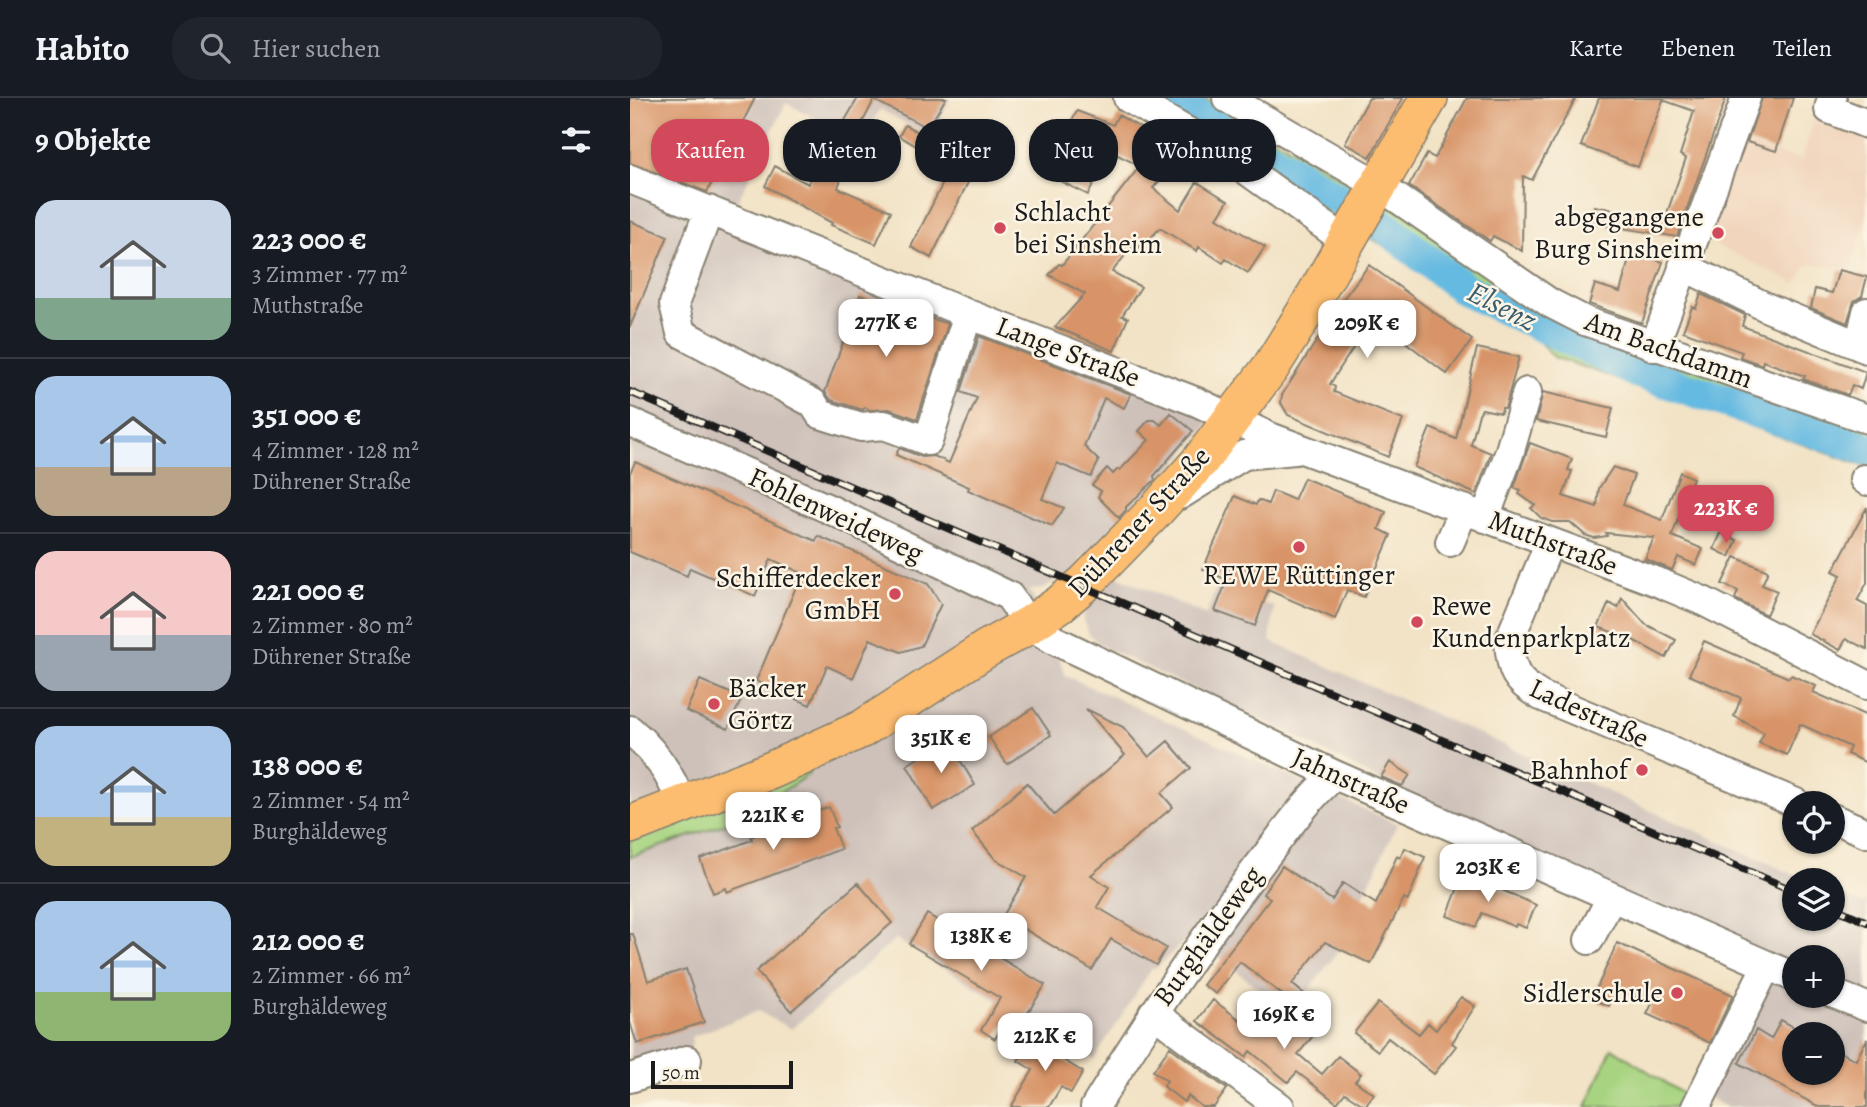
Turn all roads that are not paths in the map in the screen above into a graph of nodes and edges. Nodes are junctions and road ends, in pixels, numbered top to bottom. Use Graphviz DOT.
graph roads {
  1 [pos="1128,98"];
  2 [pos="1227,98"];
  3 [pos="1429,98"];
  4 [pos="1746,98"];
  5 [pos="1832,98"];
  6 [pos="1867,124"];
  7 [pos="630,179"];
  8 [pos="1375,190"];
  9 [pos="709,210"];
  10 [pos="1349,235"];
  11 [pos="1683,266"];
  12 [pos="1867,313"];
  13 [pos="968,314"];
  14 [pos="1654,347"];
  15 [pos="1863,347"];
  16 [pos="1527,392"];
  17 [pos="1867,419"];
  18 [pos="1232,420"];
  19 [pos="630,422"];
  20 [pos="1302,449"];
  21 [pos="1157,509"];
  22 [pos="1474,513"];
  23 [pos="1450,542"];
  24 [pos="1550,542"];
  25 [pos="1029,625"];
  26 [pos="1867,685"];
  27 [pos="630,730"];
  28 [pos="1335,775"];
  29 [pos="1782,797"];
  30 [pos="682,804"];
  31 [pos="632,822"];
  32 [pos="1845,824"];
  33 [pos="1867,833"];
  34 [pos="1611,898"];
  35 [pos="1589,940"];
  36 [pos="1764,971"];
  37 [pos="1782,975"];
  38 [pos="1845,998"];
  39 [pos="1867,1007"];
  40 [pos="1153,1013"];
  41 [pos="687,1060"];
  42 [pos="630,1078"];
  43 [pos="1095,1107"];
  44 [pos="1280,1107"];
  45 [pos="1696,1107"];
  1 -- 10 [label="street"];
  2 -- 8 [label="street, Am Bachdamm"];
  3 -- 8 [label="main road, Dührener Straße"];
  4 -- 11 [label="street"];
  5 -- 6 [label="street"];
  7 -- 9 [label="street, Lange Straße"];
  8 -- 10 [label="main road, Dührener Straße"];
  8 -- 14 [label="street, Am Bachdamm"];
  9 -- 13 [label="street, Lange Straße"];
  9 -- 13 [label="street"];
  10 -- 18 [label="main road, Dührener Straße"];
  11 -- 14 [label="street"];
  11 -- 15 [label="street"];
  12 -- 15 [label="street"];
  13 -- 18 [label="street, Lange Straße"];
  14 -- 17 [label="street, Am Bachdamm"];
  16 -- 22 [label="street"];
  18 -- 20 [label="street, Muthstraße"];
  18 -- 21 [label="main road, Dührener Straße"];
  19 -- 25 [label="street, Fohlenweideweg"];
  20 -- 21 [label="street"];
  20 -- 22 [label="street, Muthstraße"];
  21 -- 25 [label="main road, Dührener Straße"];
  22 -- 23 [label="street"];
  22 -- 24 [label="street, Muthstraße"];
  24 -- 26 [label="street, Muthstraße"];
  24 -- 29 [label="street, Ladestraße"];
  25 -- 28 [label="street, Jahnstraße"];
  25 -- 30 [label="main road, Dührener Straße"];
  27 -- 30 [label="street"];
  28 -- 34 [label="street, Jahnstraße"];
  28 -- 40 [label="street, Burghäldeweg"];
  30 -- 31 [label="main road, Dührener Straße"];
  32 -- 33 [label="street"];
  34 -- 35 [label="street"];
  34 -- 36 [label="street, Jahnstraße"];
  36 -- 37 [label="street, Jahnstraße"];
  36 -- 45 [label="street"];
  38 -- 39 [label="street"];
  40 -- 43 [label="street, Burghäldeweg"];
  40 -- 44 [label="street"];
  41 -- 42 [label="street"];
}
